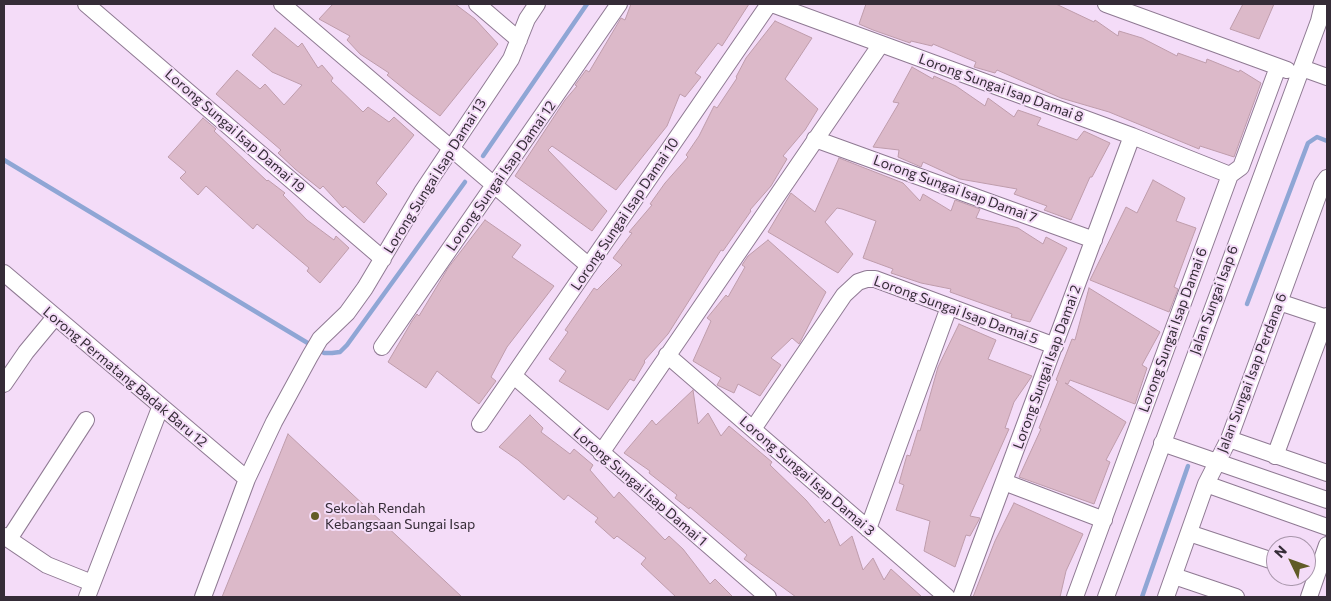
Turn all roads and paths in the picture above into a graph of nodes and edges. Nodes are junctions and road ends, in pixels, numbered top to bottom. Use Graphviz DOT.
graph roads {
  1 [pos="86,4"];
  2 [pos="282,4"];
  3 [pos="477,4"];
  4 [pos="537,4"];
  5 [pos="619,4"];
  6 [pos="770,4"];
  7 [pos="1106,4"];
  8 [pos="1323,4"];
  9 [pos="1322,26"];
  10 [pos="519,40"];
  11 [pos="881,44"];
  12 [pos="1278,67"];
  13 [pos="1300,71"];
  14 [pos="1327,77"];
  15 [pos="1132,136"];
  16 [pos="815,139"];
  17 [pos="450,148"];
  18 [pos="1230,174"];
  19 [pos="1327,178"];
  20 [pos="494,186"];
  21 [pos="1094,240"];
  22 [pos="383,258"];
  23 [pos="589,266"];
  24 [pos="4,273"];
  25 [pos="1279,302"];
  26 [pos="949,308"];
  27 [pos="55,317"];
  28 [pos="1327,318"];
  29 [pos="1055,346"];
  30 [pos="382,347"];
  31 [pos="667,355"];
  32 [pos="514,376"];
  33 [pos="4,384"];
  34 [pos="160,408"];
  35 [pos="86,420"];
  36 [pos="480,424"];
  37 [pos="753,429"];
  38 [pos="1229,439"];
  39 [pos="1162,443"];
  40 [pos="601,453"];
  41 [pos="1276,456"];
  42 [pos="1217,462"];
  43 [pos="1327,472"];
  44 [pos="247,480"];
  45 [pos="1004,482"];
  46 [pos="1206,484"];
  47 [pos="1327,500"];
  48 [pos="1104,520"];
  49 [pos="1327,527"];
  50 [pos="868,529"];
  51 [pos="1189,533"];
  52 [pos="6,537"];
  53 [pos="1327,545"];
  54 [pos="1266,559"];
  55 [pos="1317,575"];
  56 [pos="1174,576"];
  57 [pos="89,590"];
  58 [pos="203,597"];
  59 [pos="768,597"];
  60 [pos="947,597"];
  61 [pos="961,597"];
  62 [pos="1075,597"];
  63 [pos="1106,597"];
  64 [pos="1166,597"];
  65 [pos="1236,597"];
  66 [pos="1309,597"];
  1 -- 22 [label="street, Lorong Sungai Isap Damai 19"];
  2 -- 17 [label="street"];
  3 -- 10 [label="street"];
  4 -- 10 [label="street, Lorong Sungai Isap Damai 13"];
  5 -- 20 [label="street, Lorong Sungai Isap Damai 12"];
  6 -- 11 [label="street, Lorong Sungai Isap Damai 8"];
  6 -- 23 [label="street, Lorong Sungai Isap Damai 10"];
  7 -- 12 [label="street"];
  8 -- 9 [label="street, Jalan Sungai Isap 6"];
  9 -- 13 [label="street, Jalan Sungai Isap 6"];
  10 -- 17 [label="street, Lorong Sungai Isap Damai 13"];
  11 -- 15 [label="street, Lorong Sungai Isap Damai 8"];
  11 -- 16 [label="street"];
  12 -- 13 [label="street"];
  12 -- 18 [label="street, Lorong Sungai Isap Damai 6"];
  13 -- 14 [label="street"];
  13 -- 39 [label="street, Jalan Sungai Isap 6"];
  15 -- 18 [label="street, Lorong Sungai Isap Damai 8"];
  15 -- 21 [label="street, Lorong Sungai Isap Damai 2"];
  16 -- 21 [label="street, Lorong Sungai Isap Damai 7"];
  16 -- 31 [label="street"];
  17 -- 20 [label="street"];
  17 -- 22 [label="street, Lorong Sungai Isap Damai 13"];
  18 -- 48 [label="street, Lorong Sungai Isap Damai 6"];
  19 -- 25 [label="street, Jalan Sungai Isap Perdana 6"];
  20 -- 23 [label="street"];
  20 -- 30 [label="street, Lorong Sungai Isap Damai 12"];
  21 -- 29 [label="street, Lorong Sungai Isap Damai 2"];
  22 -- 44 [label="street, Lorong Sungai Isap Damai 13"];
  23 -- 32 [label="street, Lorong Sungai Isap Damai 10"];
  24 -- 27 [label="street, Lorong Permatang Badak Baru 12"];
  25 -- 28 [label="street"];
  25 -- 38 [label="street, Jalan Sungai Isap Perdana 6"];
  26 -- 29 [label="street, Lorong Sungai Isap Damai 5"];
  26 -- 37 [label="street, Lorong Sungai Isap Damai 5"];
  26 -- 50 [label="street"];
  27 -- 33 [label="street"];
  27 -- 34 [label="street, Lorong Permatang Badak Baru 12"];
  28 -- 41 [label="street"];
  29 -- 45 [label="street, Lorong Sungai Isap Damai 2"];
  31 -- 37 [label="street, Lorong Sungai Isap Damai 3"];
  31 -- 40 [label="street"];
  32 -- 36 [label="street, Lorong Sungai Isap Damai 10"];
  32 -- 40 [label="street, Lorong Sungai Isap Damai 1"];
  34 -- 44 [label="street, Lorong Permatang Badak Baru 12"];
  34 -- 57 [label="street"];
  35 -- 52 [label="street"];
  37 -- 50 [label="street, Lorong Sungai Isap Damai 3"];
  38 -- 41 [label="street"];
  38 -- 42 [label="street, Jalan Sungai Isap Perdana 6"];
  39 -- 42 [label="street"];
  39 -- 63 [label="street, Jalan Sungai Isap 6"];
  40 -- 59 [label="street, Lorong Sungai Isap Damai 1"];
  41 -- 43 [label="street"];
  42 -- 46 [label="street, Jalan Sungai Isap Perdana 6"];
  42 -- 47 [label="street"];
  44 -- 58 [label="street, Lorong Sungai Isap Damai 13"];
  45 -- 48 [label="street"];
  45 -- 61 [label="street, Lorong Sungai Isap Damai 2"];
  46 -- 49 [label="street"];
  46 -- 51 [label="street, Jalan Sungai Isap Perdana 6"];
  48 -- 62 [label="street, Lorong Sungai Isap Damai 6"];
  50 -- 60 [label="street, Lorong Sungai Isap Damai 3"];
  51 -- 54 [label="street"];
  51 -- 56 [label="street, Jalan Sungai Isap Perdana 6"];
  52 -- 57 [label="street"];
  53 -- 55 [label="street"];
  55 -- 66 [label="street"];
  56 -- 64 [label="street, Jalan Sungai Isap Perdana 6"];
  56 -- 65 [label="street"];
}
